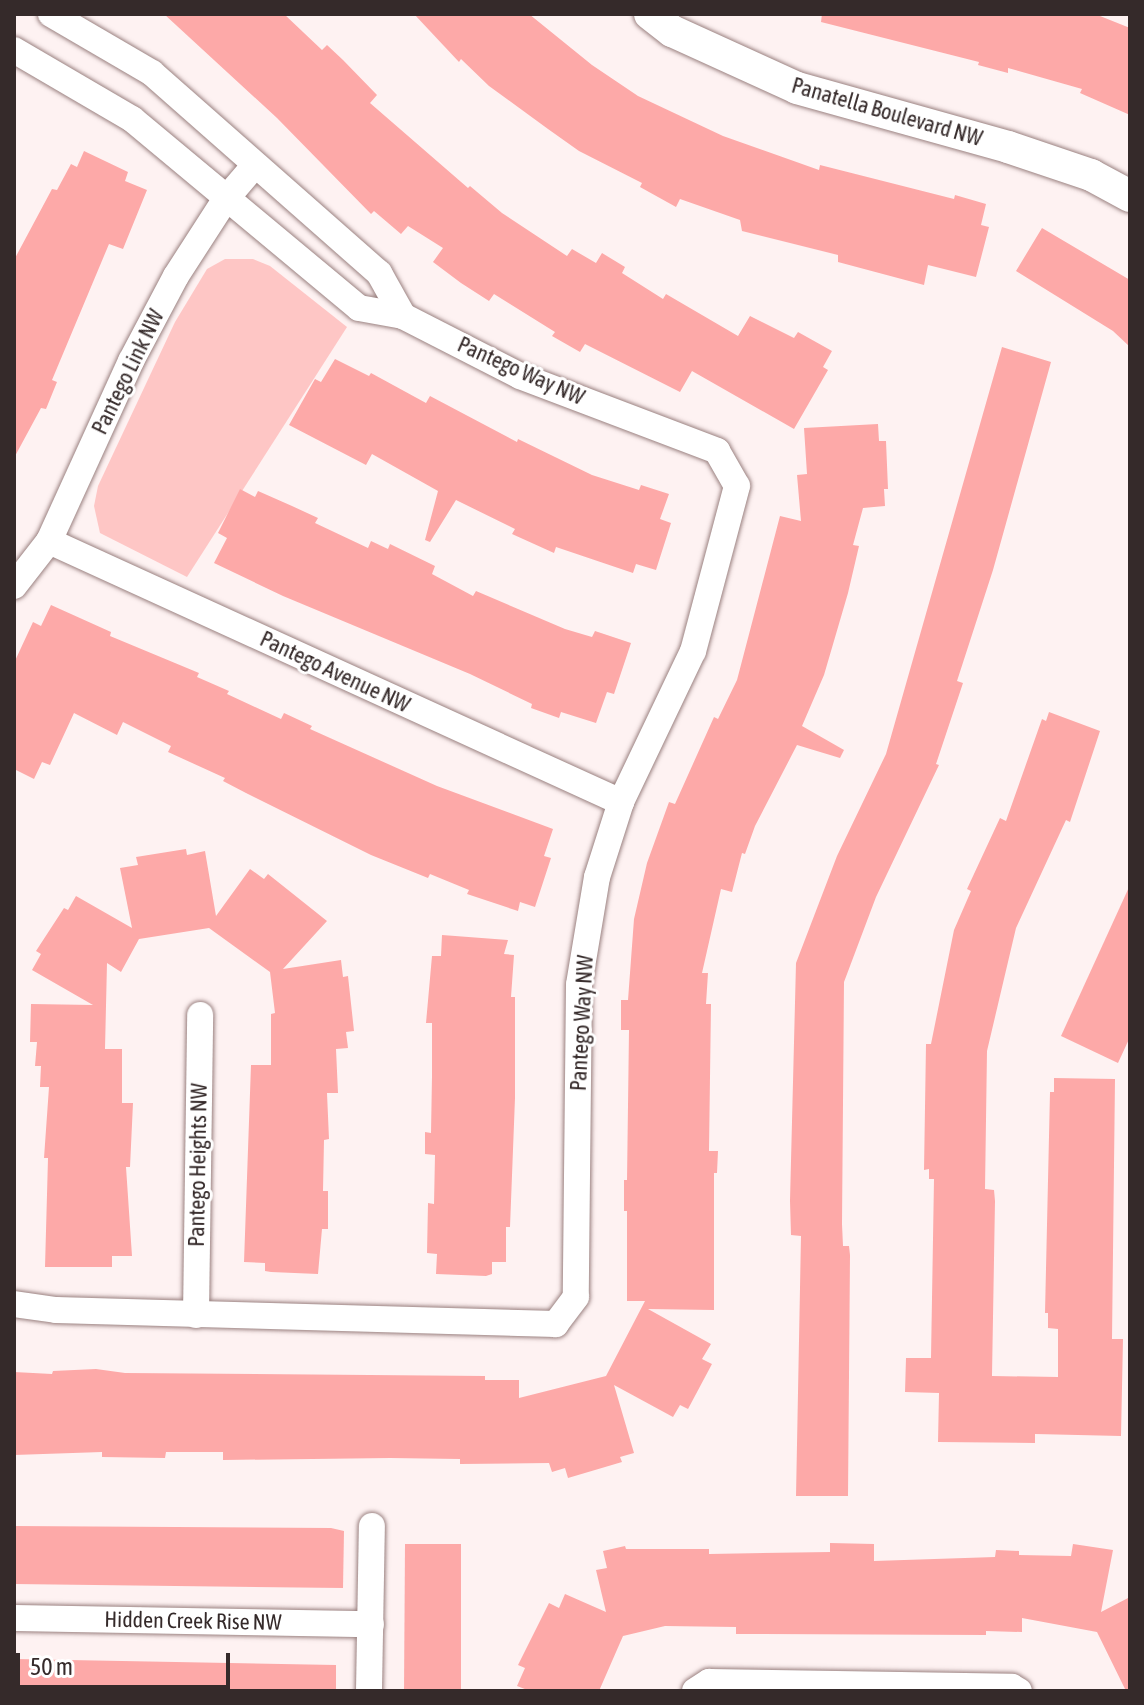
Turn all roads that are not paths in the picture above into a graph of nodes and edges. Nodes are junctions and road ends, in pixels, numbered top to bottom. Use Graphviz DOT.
graph roads {
  1 [pos="51,14"];
  2 [pos="650,14"];
  3 [pos="14,50"];
  4 [pos="255,165"];
  5 [pos="1130,196"];
  6 [pos="225,200"];
  7 [pos="403,316"];
  8 [pos="49,541"];
  9 [pos="14,586"];
  10 [pos="621,802"];
  11 [pos="200,1015"];
  12 [pos="14,1304"];
  13 [pos="196,1315"];
  14 [pos="372,1526"];
  15 [pos="14,1618"];
  16 [pos="371,1624"];
  17 [pos="369,1691"];
  18 [pos="695,1691"];
  19 [pos="1019,1691"];
  1 -- 4 [label="street"];
  2 -- 5 [label="street, Panatella Boulevard NW"];
  3 -- 6 [label="street, Pantego Way NW"];
  4 -- 6 [label="street, Pantego Link NW"];
  4 -- 7 [label="street"];
  6 -- 7 [label="street, Pantego Way NW"];
  6 -- 8 [label="street, Pantego Link NW"];
  7 -- 10 [label="street, Pantego Way NW"];
  8 -- 9 [label="street, Pantego Link NW"];
  8 -- 10 [label="street, Pantego Avenue NW"];
  10 -- 13 [label="street, Pantego Way NW"];
  11 -- 13 [label="street, Pantego Heights NW"];
  12 -- 13 [label="street, Pantego Way NW"];
  14 -- 16 [label="street"];
  15 -- 16 [label="street, Hidden Creek Rise NW"];
  16 -- 17 [label="street"];
  18 -- 19 [label="street"];
}
